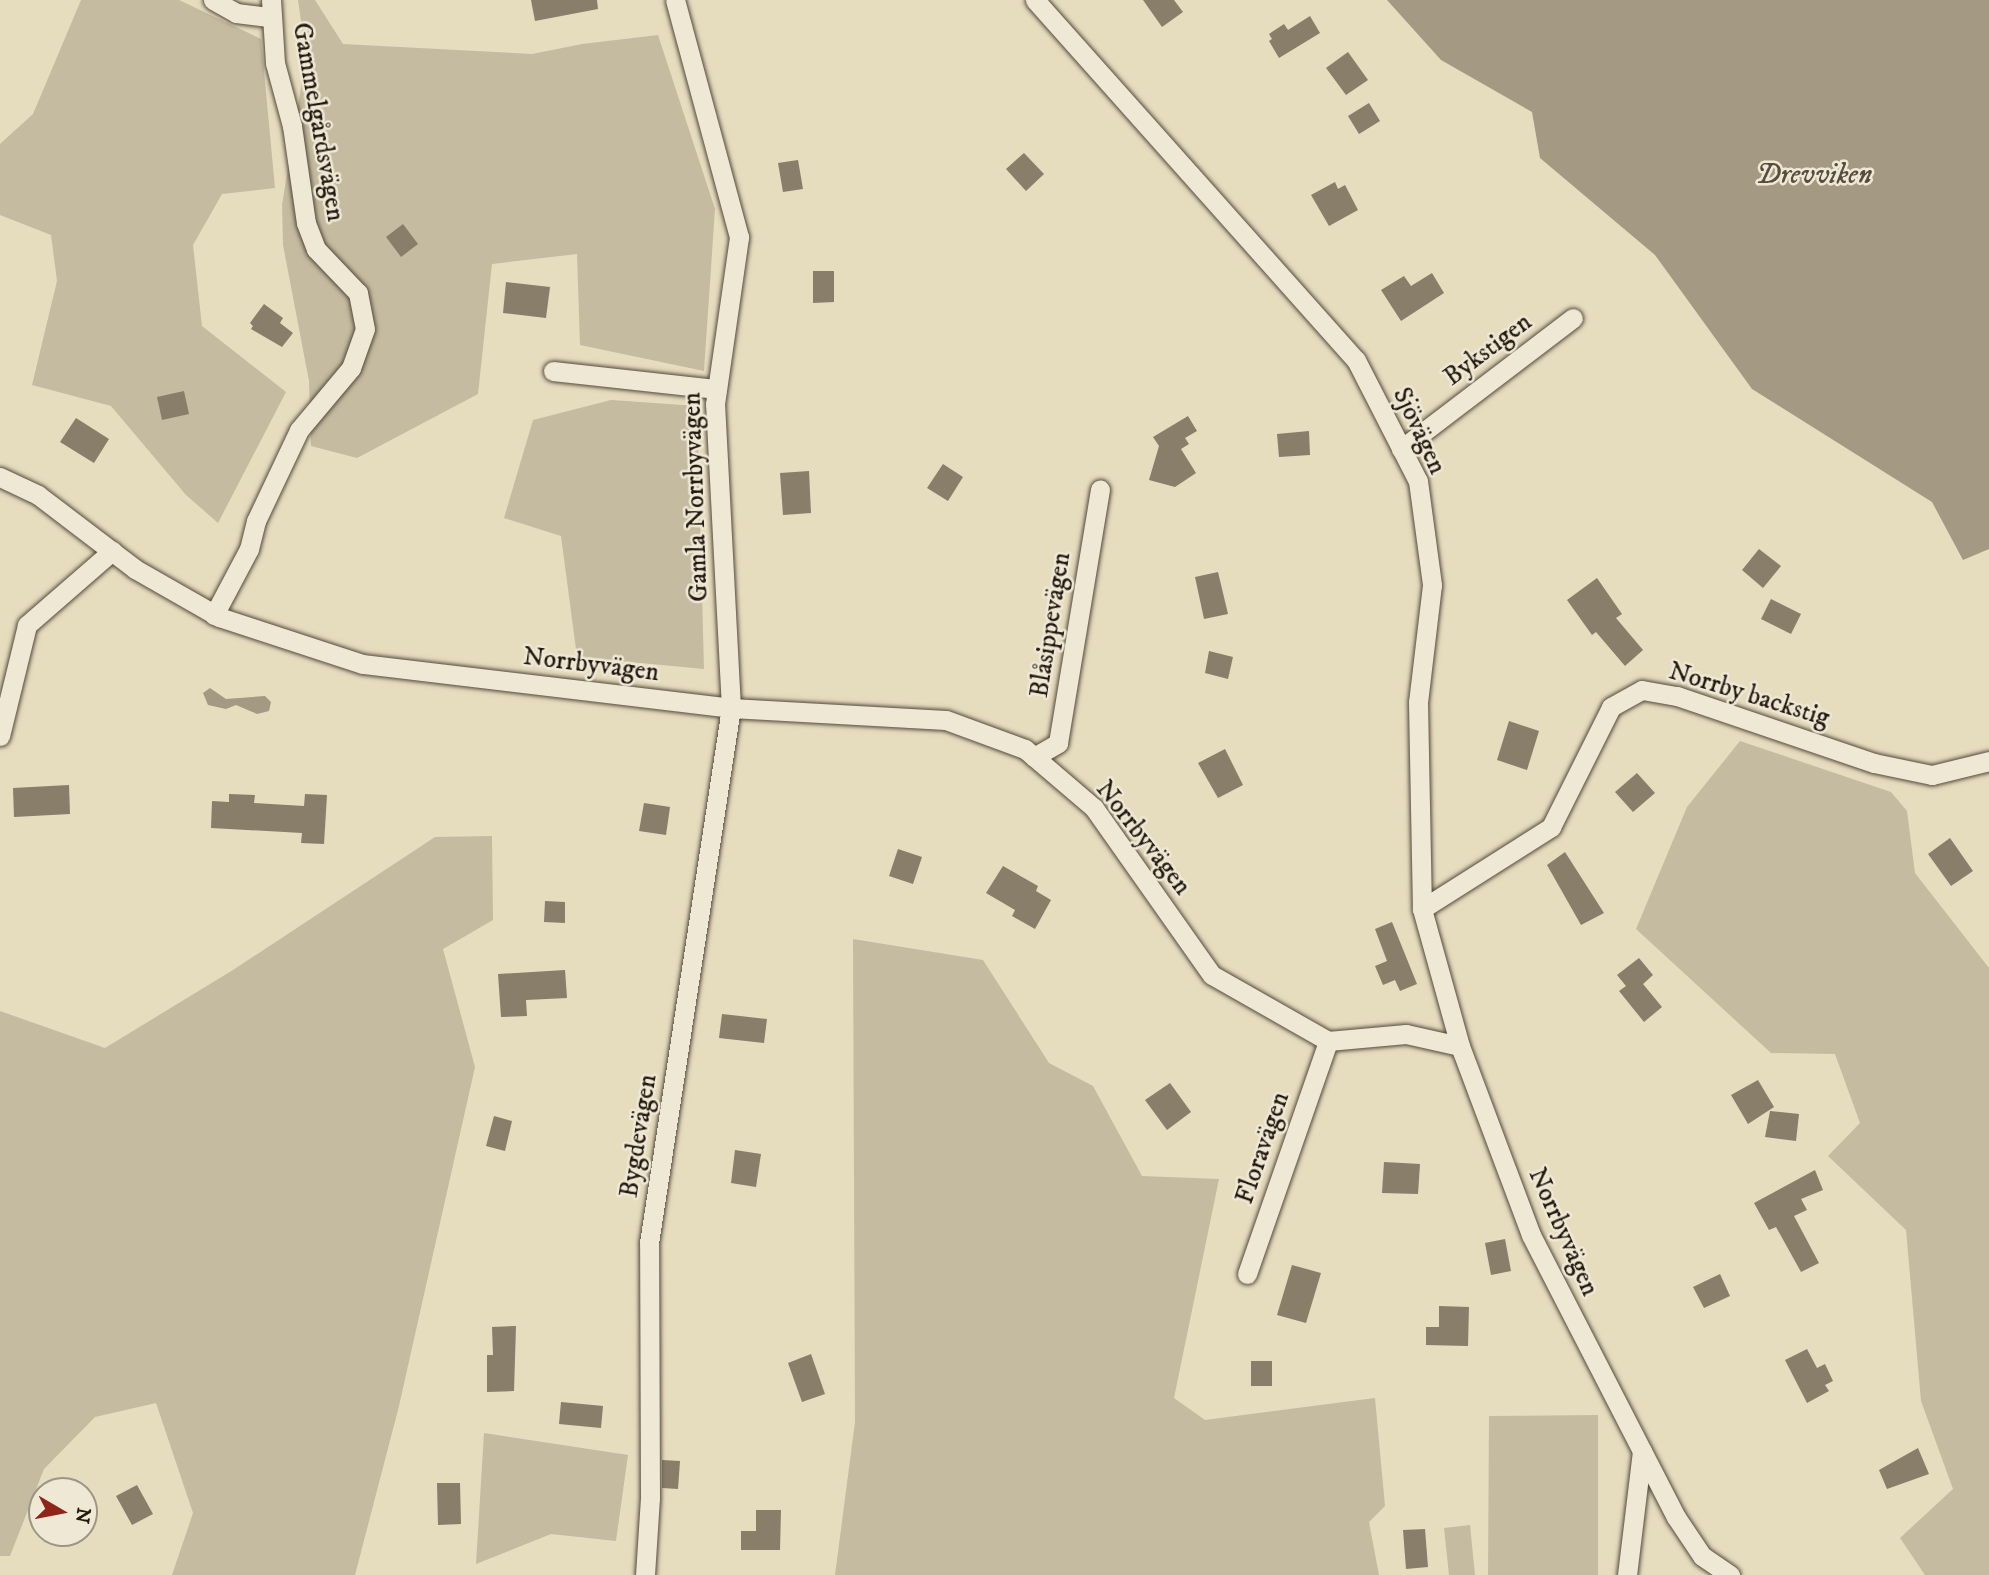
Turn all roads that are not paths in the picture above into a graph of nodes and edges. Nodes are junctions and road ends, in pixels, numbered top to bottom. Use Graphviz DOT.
graph roads {
  1 [pos="213,0"];
  2 [pos="676,0"];
  3 [pos="1035,0"];
  4 [pos="271,9"];
  5 [pos="1573,318"];
  6 [pos="552,371"];
  7 [pos="717,389"];
  8 [pos="1401,449"];
  9 [pos="0,477"];
  10 [pos="1100,489"];
  11 [pos="112,551"];
  12 [pos="214,615"];
  13 [pos="731,708"];
  14 [pos="0,736"];
  15 [pos="1034,757"];
  16 [pos="1989,761"];
  17 [pos="1422,909"];
  18 [pos="1328,1041"];
  19 [pos="1460,1046"];
  20 [pos="1247,1274"];
  21 [pos="1642,1451"];
  22 [pos="645,1575"];
  23 [pos="1627,1575"];
  24 [pos="1730,1575"];
  1 -- 4 [label="street"];
  2 -- 7 [label="street, Gamla Norrbyvägen"];
  3 -- 8 [label="street, Sjövägen"];
  4 -- 12 [label="street, Gammelgårdsvägen"];
  5 -- 8 [label="street, Bykstigen"];
  6 -- 7 [label="street"];
  7 -- 13 [label="street, Gamla Norrbyvägen"];
  8 -- 17 [label="street, Sjövägen"];
  9 -- 11 [label="street, Norrbyvägen"];
  10 -- 15 [label="street, Blåsippevägen"];
  11 -- 12 [label="street, Norrbyvägen"];
  11 -- 14 [label="street"];
  12 -- 13 [label="street, Norrbyvägen"];
  13 -- 15 [label="street, Norrbyvägen"];
  13 -- 22 [label="street, Bygdevägen"];
  15 -- 18 [label="street, Norrbyvägen"];
  16 -- 17 [label="street, Norrby backstig"];
  17 -- 19 [label="street, Sjövägen"];
  18 -- 19 [label="street"];
  18 -- 20 [label="street, Floravägen"];
  19 -- 21 [label="street, Norrbyvägen"];
  21 -- 23 [label="street"];
  21 -- 24 [label="street, Norrbyvägen"];
}
